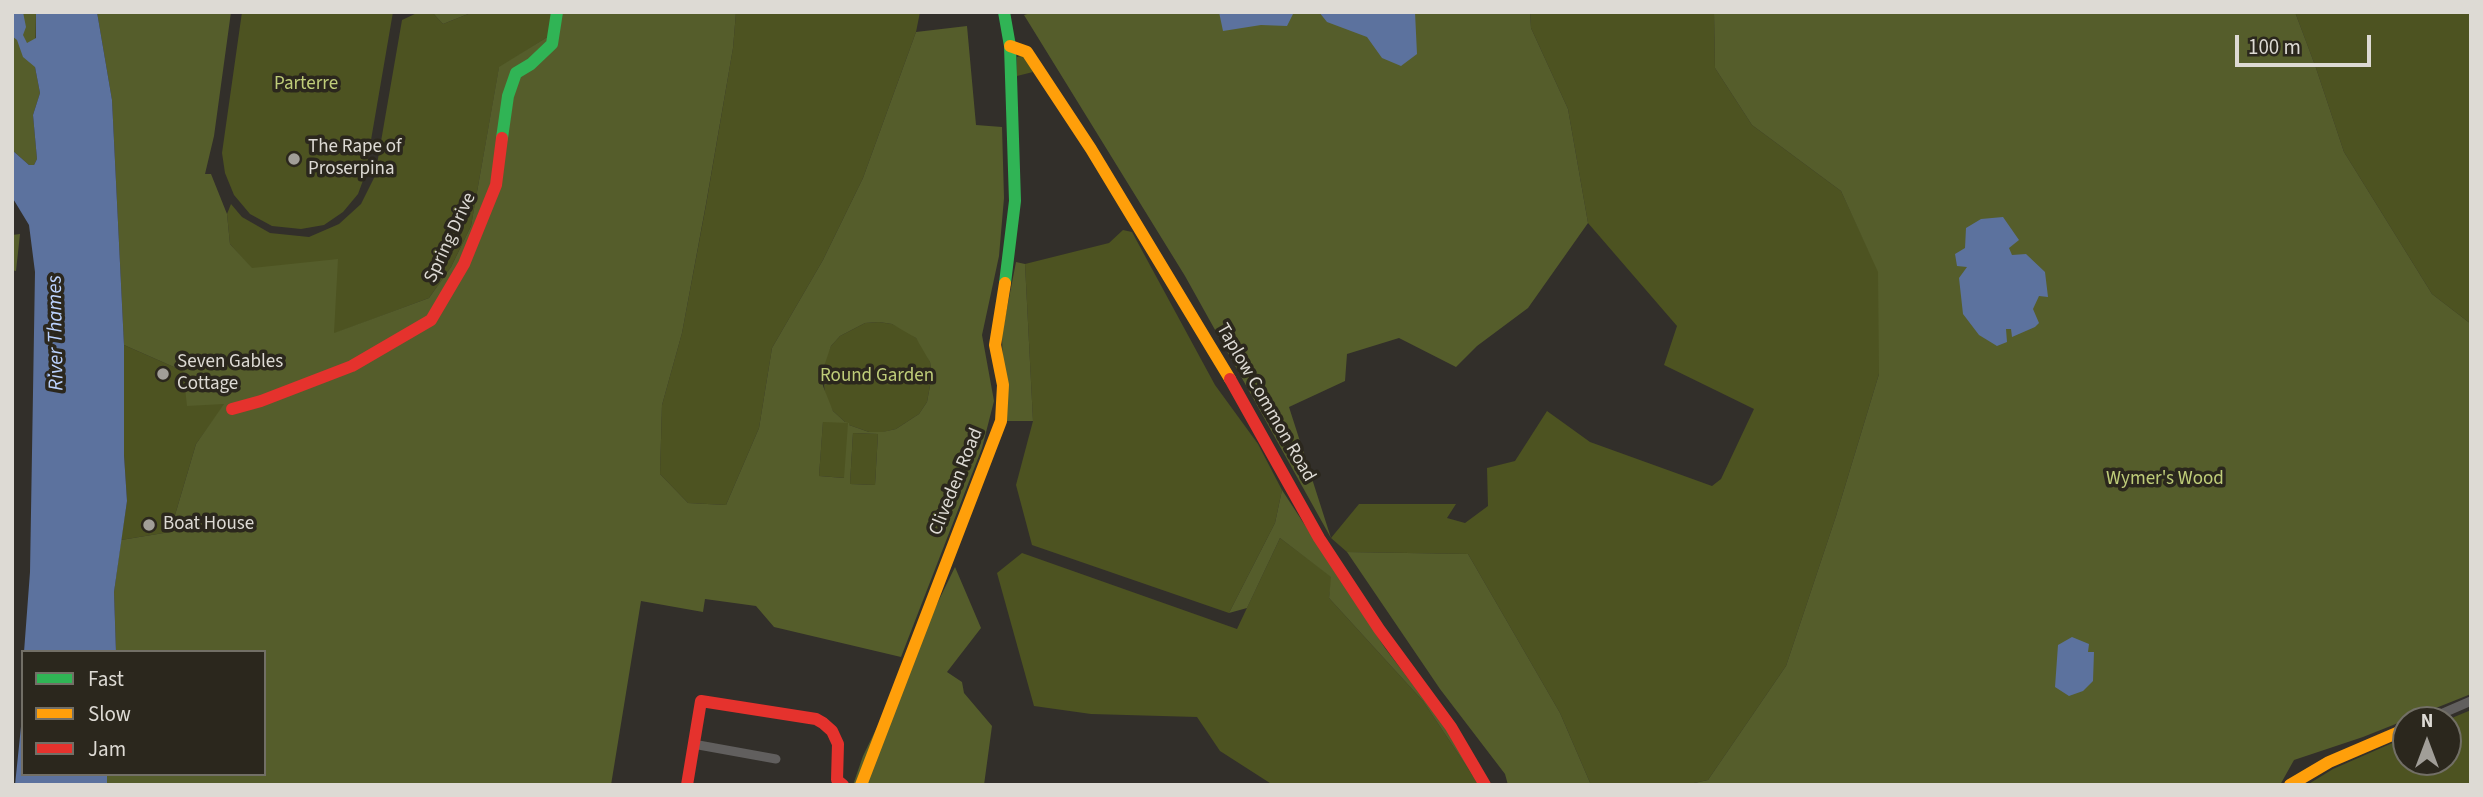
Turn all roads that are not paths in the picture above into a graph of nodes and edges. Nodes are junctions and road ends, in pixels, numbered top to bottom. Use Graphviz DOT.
graph roads {
  1 [pos="557,12"];
  2 [pos="1004,12"];
  3 [pos="1010,46"];
  4 [pos="232,410"];
  5 [pos="2392,735"];
  6 [pos="693,744"];
  7 [pos="776,758"];
  8 [pos="687,785"];
  9 [pos="843,785"];
  10 [pos="862,785"];
  11 [pos="1485,785"];
  12 [pos="2290,785"];
  1 -- 4 [label="street, Spring Drive"];
  2 -- 3 [label="street, Cliveden Road"];
  3 -- 10 [label="street, Cliveden Road"];
  3 -- 11 [label="street, Taplow Common Road"];
  5 -- 12 [label="street"];
  6 -- 7 [label="street"];
  6 -- 8 [label="street"];
  6 -- 9 [label="street"];
}
